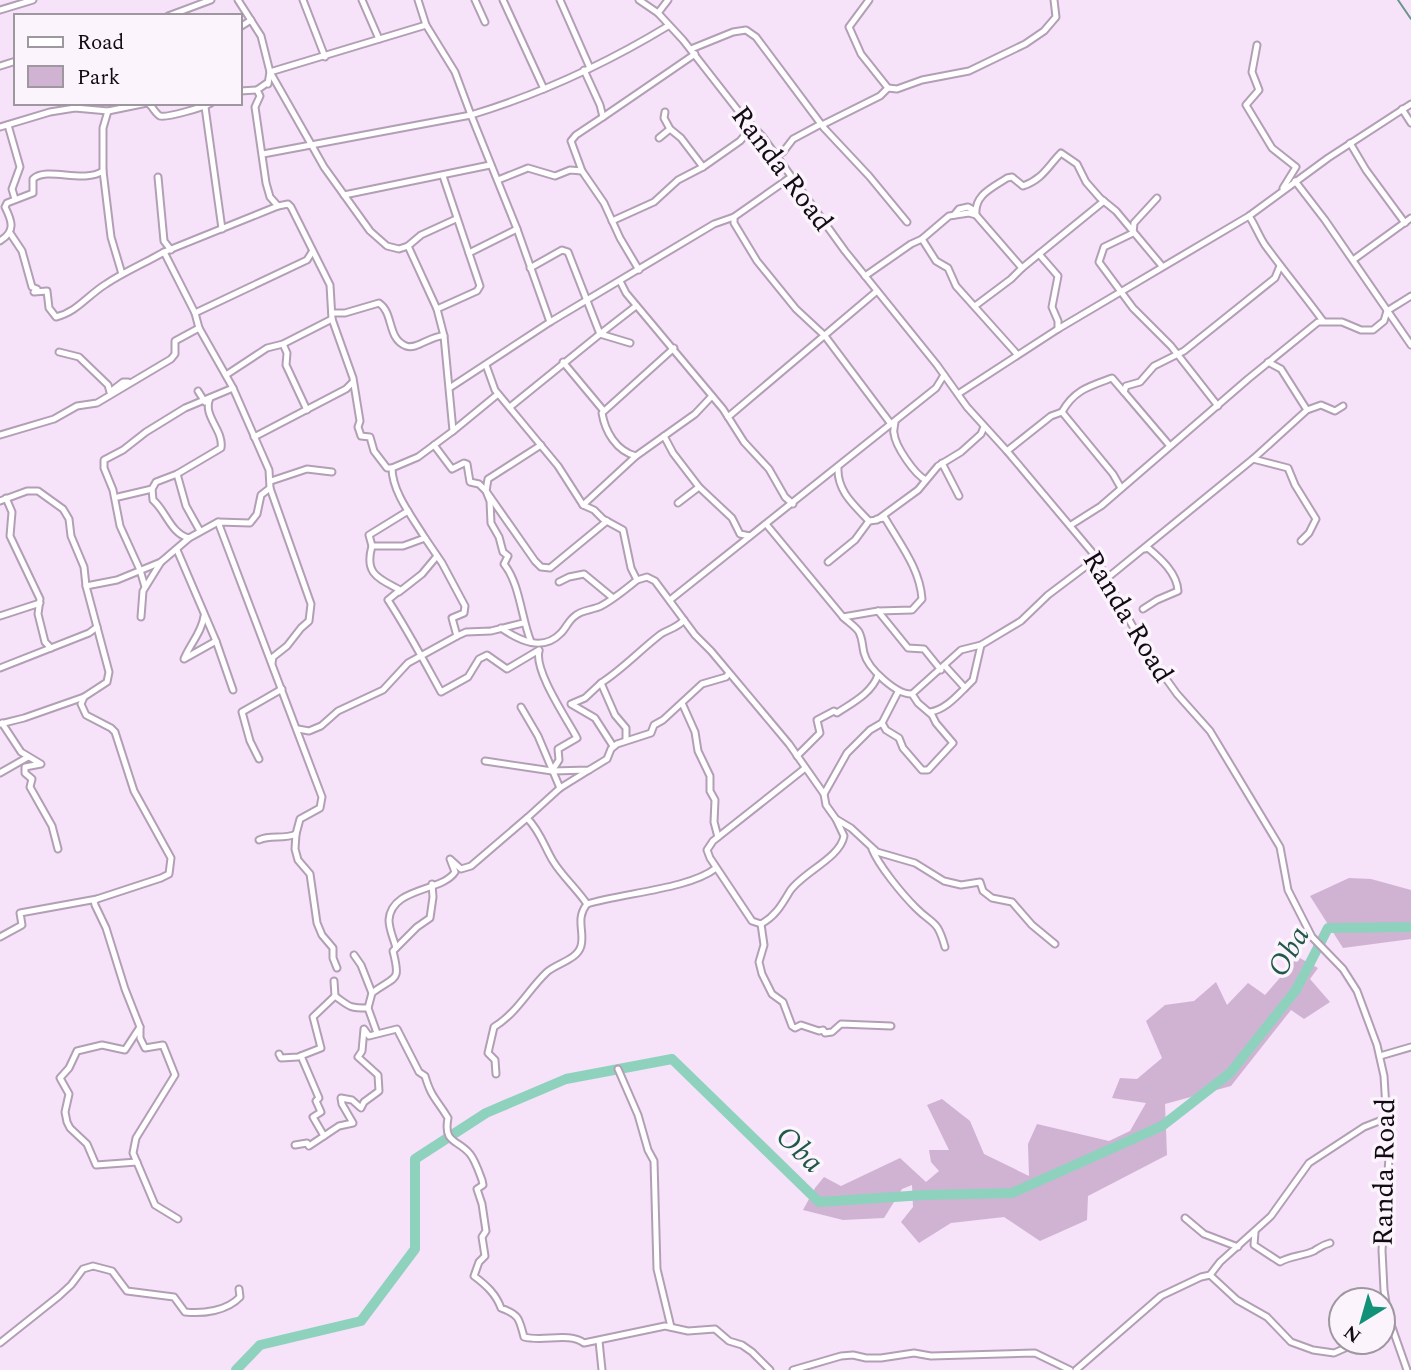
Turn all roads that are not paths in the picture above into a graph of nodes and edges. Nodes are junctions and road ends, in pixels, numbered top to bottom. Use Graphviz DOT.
graph roads {
  1 [pos="33,0"];
  2 [pos="211,0"];
  3 [pos="238,0"];
  4 [pos="303,0"];
  5 [pos="362,0"];
  6 [pos="418,0"];
  7 [pos="475,0"];
  8 [pos="503,0"];
  9 [pos="560,0"];
  10 [pos="639,0"];
  11 [pos="668,0"];
  12 [pos="869,0"];
  13 [pos="1055,0"];
  14 [pos="0,10"];
  15 [pos="657,13"];
  16 [pos="174,14"];
  17 [pos="251,20"];
  18 [pos="485,22"];
  19 [pos="242,26"];
  20 [pos="426,26"];
  21 [pos="668,26"];
  22 [pos="379,39"];
  23 [pos="1257,45"];
  24 [pos="693,52"];
  25 [pos="326,57"];
  26 [pos="587,69"];
  27 [pos="270,72"];
  28 [pos="888,88"];
  29 [pos="544,89"];
  30 [pos="257,90"];
  31 [pos="242,91"];
  32 [pos="1411,104"];
  33 [pos="138,105"];
  34 [pos="150,105"];
  35 [pos="208,105"];
  36 [pos="75,106"];
  37 [pos="188,107"];
  38 [pos="1402,109"];
  39 [pos="108,111"];
  40 [pos="665,112"];
  41 [pos="471,115"];
  42 [pos="603,117"];
  43 [pos="1411,123"];
  44 [pos="821,124"];
  45 [pos="8,125"];
  46 [pos="0,127"];
  47 [pos="752,127"];
  48 [pos="670,129"];
  49 [pos="659,138"];
  50 [pos="1350,143"];
  51 [pos="311,144"];
  52 [pos="263,154"];
  53 [pos="776,155"];
  54 [pos="490,165"];
  55 [pos="703,167"];
  56 [pos="103,171"];
  57 [pos="582,171"];
  58 [pos="443,176"];
  59 [pos="158,177"];
  60 [pos="792,177"];
  61 [pos="498,180"];
  62 [pos="1295,181"];
  63 [pos="1282,191"];
  64 [pos="344,195"];
  65 [pos="1157,198"];
  66 [pos="15,199"];
  67 [pos="1104,201"];
  68 [pos="278,206"];
  69 [pos="976,213"];
  70 [pos="1249,216"];
  71 [pos="733,217"];
  72 [pos="1411,218"];
  73 [pos="456,219"];
  74 [pos="612,221"];
  75 [pos="907,222"];
  76 [pos="1405,223"];
  77 [pos="222,229"];
  78 [pos="517,229"];
  79 [pos="10,233"];
  80 [pos="1133,233"];
  81 [pos="922,239"];
  82 [pos="0,241"];
  83 [pos="408,246"];
  84 [pos="168,251"];
  85 [pos="313,251"];
  86 [pos="469,253"];
  87 [pos="1039,254"];
  88 [pos="1353,260"];
  89 [pos="1162,266"];
  90 [pos="1280,266"];
  91 [pos="530,268"];
  92 [pos="1022,268"];
  93 [pos="639,270"];
  94 [pos="122,274"];
  95 [pos="865,276"];
  96 [pos="620,281"];
  97 [pos="877,291"];
  98 [pos="1121,291"];
  99 [pos="1411,296"];
  100 [pos="586,302"];
  101 [pos="636,306"];
  102 [pos="975,306"];
  103 [pos="437,309"];
  104 [pos="1387,311"];
  105 [pos="195,313"];
  106 [pos="332,316"];
  107 [pos="1323,321"];
  108 [pos="550,323"];
  109 [pos="199,328"];
  110 [pos="1058,328"];
  111 [pos="600,334"];
  112 [pos="444,336"];
  113 [pos="825,336"];
  114 [pos="630,343"];
  115 [pos="283,344"];
  116 [pos="1411,345"];
  117 [pos="674,348"];
  118 [pos="59,352"];
  119 [pos="1017,354"];
  120 [pos="1177,355"];
  121 [pos="563,362"];
  122 [pos="1268,362"];
  123 [pos="486,365"];
  124 [pos="226,375"];
  125 [pos="944,375"];
  126 [pos="131,382"];
  127 [pos="353,382"];
  128 [pos="450,387"];
  129 [pos="233,388"];
  130 [pos="198,391"];
  131 [pos="1124,392"];
  132 [pos="499,394"];
  133 [pos="958,394"];
  134 [pos="712,396"];
  135 [pos="207,401"];
  136 [pos="1217,406"];
  137 [pos="1343,406"];
  138 [pos="510,407"];
  139 [pos="307,410"];
  140 [pos="603,410"];
  141 [pos="1307,410"];
  142 [pos="1062,412"];
  143 [pos="728,417"];
  144 [pos="893,422"];
  145 [pos="984,427"];
  146 [pos="453,431"];
  147 [pos="0,435"];
  148 [pos="664,436"];
  149 [pos="254,437"];
  150 [pos="434,445"];
  151 [pos="541,445"];
  152 [pos="1170,446"];
  153 [pos="1007,450"];
  154 [pos="636,456"];
  155 [pos="1253,459"];
  156 [pos="942,463"];
  157 [pos="392,468"];
  158 [pos="838,468"];
  159 [pos="332,472"];
  160 [pos="177,474"];
  161 [pos="926,480"];
  162 [pos="271,485"];
  163 [pos="699,487"];
  164 [pos="1121,488"];
  165 [pos="152,489"];
  166 [pos="486,491"];
  167 [pos="959,496"];
  168 [pos="118,497"];
  169 [pos="3,500"];
  170 [pos="678,503"];
  171 [pos="793,504"];
  172 [pos="583,505"];
  173 [pos="408,510"];
  174 [pos="877,520"];
  175 [pos="869,521"];
  176 [pos="218,522"];
  177 [pos="607,522"];
  178 [pos="766,524"];
  179 [pos="1070,525"];
  180 [pos="200,531"];
  181 [pos="750,536"];
  182 [pos="189,538"];
  183 [pos="425,538"];
  184 [pos="1301,541"];
  185 [pos="372,546"];
  186 [pos="1141,549"];
  187 [pos="177,550"];
  188 [pos="437,556"];
  189 [pos="1097,558"];
  190 [pos="161,562"];
  191 [pos="828,562"];
  192 [pos="140,570"];
  193 [pos="1106,579"];
  194 [pos="638,580"];
  195 [pos="559,582"];
  196 [pos="86,586"];
  197 [pos="145,587"];
  198 [pos="613,598"];
  199 [pos="388,600"];
  200 [pos="670,600"];
  201 [pos="40,603"];
  202 [pos="1143,610"];
  203 [pos="878,611"];
  204 [pos="0,616"];
  205 [pos="205,616"];
  206 [pos="141,617"];
  207 [pos="843,617"];
  208 [pos="684,620"];
  209 [pos="523,623"];
  210 [pos="97,627"];
  211 [pos="501,628"];
  212 [pos="457,636"];
  213 [pos="216,641"];
  214 [pos="531,642"];
  215 [pos="981,645"];
  216 [pos="540,647"];
  217 [pos="51,648"];
  218 [pos="421,656"];
  219 [pos="272,663"];
  220 [pos="0,668"];
  221 [pos="943,668"];
  222 [pos="729,673"];
  223 [pos="878,675"];
  224 [pos="601,683"];
  225 [pos="965,688"];
  226 [pos="282,689"];
  227 [pos="233,690"];
  228 [pos="898,692"];
  229 [pos="912,694"];
  230 [pos="83,697"];
  231 [pos="682,703"];
  232 [pos="521,707"];
  233 [pos="930,712"];
  234 [pos="1,723"];
  235 [pos="881,723"];
  236 [pos="298,729"];
  237 [pos="626,740"];
  238 [pos="613,747"];
  239 [pos="797,756"];
  240 [pos="28,757"];
  241 [pos="259,759"];
  242 [pos="485,761"];
  243 [pos="804,769"];
  244 [pos="589,770"];
  245 [pos="552,771"];
  246 [pos="0,773"];
  247 [pos="560,788"];
  248 [pos="824,794"];
  249 [pos="527,818"];
  250 [pos="836,819"];
  251 [pos="296,834"];
  252 [pos="718,837"];
  253 [pos="259,840"];
  254 [pos="58,849"];
  255 [pos="872,849"];
  256 [pos="716,867"];
  257 [pos="432,884"];
  258 [pos="97,899"];
  259 [pos="587,904"];
  260 [pos="761,924"];
  261 [pos="0,937"];
  262 [pos="1055,944"];
  263 [pos="945,947"];
  264 [pos="396,948"];
  265 [pos="354,955"];
  266 [pos="337,968"];
  267 [pos="334,981"];
  268 [pos="372,993"];
  269 [pos="335,996"];
  270 [pos="368,1008"];
  271 [pos="891,1026"];
  272 [pos="140,1027"];
  273 [pos="377,1033"];
  274 [pos="1411,1046"];
  275 [pos="279,1054"];
  276 [pos="301,1056"];
  277 [pos="1380,1056"];
  278 [pos="618,1069"];
  279 [pos="496,1074"];
  280 [pos="1387,1118"];
  281 [pos="324,1136"];
  282 [pos="295,1145"];
  283 [pos="137,1162"];
  284 [pos="1185,1218"];
  285 [pos="178,1219"];
  286 [pos="1255,1232"];
  287 [pos="1330,1243"];
  288 [pos="1238,1247"];
  289 [pos="1210,1275"];
  290 [pos="1383,1286"];
  291 [pos="239,1289"];
  292 [pos="671,1327"];
  293 [pos="600,1340"];
  294 [pos="0,1343"];
  295 [pos="1397,1346"];
  296 [pos="1327,1352"];
  297 [pos="1407,1369"];
  298 [pos="602,1370"];
  299 [pos="769,1370"];
  300 [pos="793,1370"];
  301 [pos="1073,1370"];
  1 -- 14 [label="street"];
  2 -- 16 [label="street"];
  3 -- 17 [label="street"];
  4 -- 25 [label="street"];
  5 -- 22 [label="street"];
  6 -- 20 [label="street"];
  7 -- 18 [label="street"];
  8 -- 29 [label="street"];
  9 -- 26 [label="street"];
  10 -- 15 [label="street, Randa Road"];
  11 -- 15 [label="street"];
  12 -- 28 [label="street"];
  13 -- 28 [label="street"];
  15 -- 21 [label="street, Randa Road"];
  17 -- 19 [label="street"];
  17 -- 27 [label="street"];
  20 -- 22 [label="street"];
  20 -- 41 [label="street"];
  21 -- 24 [label="street, Randa Road"];
  21 -- 26 [label="street"];
  22 -- 25 [label="street"];
  23 -- 63 [label="street"];
  24 -- 42 [label="street"];
  24 -- 44 [label="street"];
  24 -- 47 [label="street, Randa Road"];
  25 -- 27 [label="street"];
  26 -- 29 [label="street"];
  26 -- 42 [label="street"];
  27 -- 30 [label="street"];
  27 -- 51 [label="street"];
  28 -- 44 [label="street"];
  29 -- 41 [label="street"];
  30 -- 31 [label="street"];
  30 -- 52 [label="street"];
  32 -- 38 [label="street"];
  33 -- 39 [label="street"];
  34 -- 37 [label="street"];
  35 -- 37 [label="street"];
  35 -- 77 [label="street"];
  36 -- 39 [label="street"];
  36 -- 45 [label="street"];
  38 -- 43 [label="street"];
  38 -- 50 [label="street"];
  39 -- 56 [label="street"];
  40 -- 48 [label="street"];
  41 -- 51 [label="street"];
  41 -- 54 [label="street"];
  42 -- 57 [label="street"];
  44 -- 53 [label="street"];
  44 -- 75 [label="street"];
  45 -- 46 [label="street"];
  45 -- 66 [label="street"];
  47 -- 53 [label="street, Randa Road"];
  47 -- 55 [label="street"];
  48 -- 49 [label="street"];
  48 -- 55 [label="street"];
  50 -- 62 [label="street"];
  50 -- 76 [label="street"];
  51 -- 52 [label="street"];
  51 -- 64 [label="street"];
  52 -- 68 [label="street"];
  53 -- 60 [label="street, Randa Road"];
  54 -- 58 [label="street"];
  54 -- 61 [label="street"];
  55 -- 74 [label="street"];
  56 -- 66 [label="street"];
  56 -- 94 [label="street"];
  57 -- 61 [label="street"];
  57 -- 74 [label="street"];
  58 -- 64 [label="street"];
  58 -- 73 [label="street"];
  59 -- 84 [label="street"];
  60 -- 71 [label="street"];
  60 -- 95 [label="street, Randa Road"];
  61 -- 78 [label="street"];
  62 -- 63 [label="street"];
  62 -- 88 [label="street"];
  63 -- 70 [label="street"];
  64 -- 83 [label="street"];
  65 -- 80 [label="street"];
  66 -- 79 [label="street"];
  67 -- 69 [label="street"];
  67 -- 80 [label="street"];
  67 -- 87 [label="street"];
  68 -- 77 [label="street"];
  68 -- 85 [label="street"];
  69 -- 81 [label="street"];
  69 -- 92 [label="street"];
  70 -- 89 [label="street"];
  70 -- 90 [label="street"];
  71 -- 93 [label="street"];
  71 -- 113 [label="street"];
  72 -- 76 [label="street"];
  73 -- 83 [label="street"];
  73 -- 86 [label="street"];
  74 -- 93 [label="street"];
  76 -- 88 [label="street"];
  77 -- 84 [label="street"];
  78 -- 86 [label="street"];
  78 -- 91 [label="street"];
  79 -- 82 [label="street"];
  79 -- 94 [label="street"];
  80 -- 89 [label="street"];
  80 -- 98 [label="street"];
  81 -- 95 [label="street"];
  81 -- 102 [label="street"];
  83 -- 103 [label="street"];
  84 -- 94 [label="street"];
  84 -- 105 [label="street"];
  85 -- 105 [label="street"];
  85 -- 106 [label="street"];
  86 -- 103 [label="street"];
  87 -- 92 [label="street"];
  87 -- 110 [label="street"];
  88 -- 104 [label="street"];
  89 -- 98 [label="street"];
  90 -- 107 [label="street"];
  90 -- 120 [label="street"];
  91 -- 100 [label="street"];
  91 -- 108 [label="street"];
  92 -- 102 [label="street"];
  93 -- 96 [label="street"];
  95 -- 97 [label="street, Randa Road"];
  96 -- 100 [label="street"];
  96 -- 101 [label="street"];
  97 -- 113 [label="street"];
  97 -- 125 [label="street, Randa Road"];
  98 -- 110 [label="street"];
  98 -- 120 [label="street"];
  99 -- 104 [label="street"];
  100 -- 108 [label="street"];
  100 -- 111 [label="street"];
  101 -- 111 [label="street"];
  101 -- 117 [label="street"];
  102 -- 119 [label="street"];
  103 -- 112 [label="street"];
  104 -- 107 [label="street"];
  104 -- 116 [label="street"];
  105 -- 109 [label="street"];
  106 -- 112 [label="street"];
  106 -- 115 [label="street"];
  106 -- 127 [label="street"];
  107 -- 122 [label="street"];
  108 -- 123 [label="street"];
  109 -- 124 [label="street"];
  109 -- 126 [label="street"];
  110 -- 119 [label="street"];
  111 -- 114 [label="street"];
  111 -- 121 [label="street"];
  112 -- 128 [label="street"];
  113 -- 143 [label="street"];
  113 -- 144 [label="street"];
  115 -- 124 [label="street"];
  115 -- 139 [label="street"];
  117 -- 134 [label="street"];
  117 -- 140 [label="street"];
  118 -- 126 [label="street"];
  119 -- 133 [label="street"];
  120 -- 131 [label="street"];
  120 -- 136 [label="street"];
  121 -- 138 [label="street"];
  121 -- 140 [label="street"];
  122 -- 136 [label="street"];
  122 -- 141 [label="street"];
  123 -- 128 [label="street"];
  123 -- 132 [label="street"];
  124 -- 129 [label="street"];
  125 -- 133 [label="street, Randa Road"];
  125 -- 144 [label="street"];
  126 -- 147 [label="street"];
  127 -- 139 [label="street"];
  127 -- 157 [label="street"];
  128 -- 146 [label="street"];
  129 -- 135 [label="street"];
  129 -- 149 [label="street"];
  130 -- 135 [label="street"];
  131 -- 142 [label="street"];
  131 -- 152 [label="street"];
  132 -- 138 [label="street"];
  132 -- 146 [label="street"];
  133 -- 145 [label="street, Randa Road"];
  134 -- 143 [label="street"];
  134 -- 148 [label="street"];
  135 -- 160 [label="street"];
  135 -- 192 [label="street"];
  136 -- 152 [label="street"];
  137 -- 141 [label="street"];
  138 -- 151 [label="street"];
  139 -- 149 [label="street"];
  140 -- 154 [label="street"];
  141 -- 155 [label="street"];
  142 -- 153 [label="street"];
  142 -- 164 [label="street"];
  143 -- 171 [label="street"];
  144 -- 158 [label="street"];
  144 -- 161 [label="street"];
  145 -- 153 [label="street, Randa Road"];
  145 -- 156 [label="street"];
  146 -- 150 [label="street"];
  148 -- 154 [label="street"];
  148 -- 163 [label="street"];
  149 -- 162 [label="street"];
  150 -- 157 [label="street"];
  150 -- 166 [label="street"];
  151 -- 166 [label="street"];
  151 -- 172 [label="street"];
  152 -- 164 [label="street"];
  153 -- 179 [label="street, Randa Road"];
  154 -- 172 [label="street"];
  155 -- 184 [label="street"];
  155 -- 186 [label="street"];
  156 -- 161 [label="street"];
  156 -- 167 [label="street"];
  157 -- 173 [label="street"];
  158 -- 171 [label="street"];
  158 -- 175 [label="street"];
  159 -- 162 [label="street"];
  160 -- 165 [label="street"];
  160 -- 180 [label="street"];
  161 -- 174 [label="street"];
  162 -- 176 [label="street"];
  162 -- 219 [label="street"];
  163 -- 170 [label="street"];
  163 -- 181 [label="street"];
  164 -- 179 [label="street"];
  165 -- 168 [label="street"];
  165 -- 182 [label="street"];
  166 -- 177 [label="street"];
  166 -- 209 [label="street"];
  169 -- 196 [label="street"];
  169 -- 201 [label="street"];
  171 -- 178 [label="street"];
  172 -- 177 [label="street"];
  173 -- 183 [label="street"];
  173 -- 185 [label="street"];
  174 -- 175 [label="street"];
  174 -- 203 [label="street"];
  175 -- 191 [label="street"];
  176 -- 180 [label="street"];
  176 -- 219 [label="street"];
  177 -- 194 [label="street"];
  178 -- 181 [label="street"];
  178 -- 207 [label="street"];
  179 -- 189 [label="street, Randa Road"];
  180 -- 182 [label="street"];
  181 -- 200 [label="street"];
  182 -- 187 [label="street"];
  183 -- 185 [label="street"];
  183 -- 188 [label="street"];
  185 -- 199 [label="street"];
  186 -- 193 [label="street"];
  186 -- 202 [label="street"];
  187 -- 190 [label="street"];
  187 -- 205 [label="street"];
  188 -- 199 [label="street"];
  188 -- 212 [label="street"];
  189 -- 193 [label="street, Randa Road"];
  189 -- 215 [label="street"];
  190 -- 192 [label="street"];
  190 -- 197 [label="street"];
  192 -- 196 [label="street"];
  192 -- 197 [label="street"];
  193 -- 277 [label="street, Randa Road"];
  194 -- 198 [label="street"];
  194 -- 200 [label="street"];
  195 -- 198 [label="street"];
  196 -- 210 [label="street"];
  197 -- 206 [label="street"];
  198 -- 216 [label="street"];
  199 -- 218 [label="street"];
  200 -- 208 [label="street"];
  201 -- 204 [label="street"];
  201 -- 217 [label="street"];
  203 -- 207 [label="street"];
  203 -- 221 [label="street"];
  205 -- 213 [label="street"];
  205 -- 213 [label="street"];
  207 -- 223 [label="street"];
  208 -- 222 [label="street"];
  208 -- 224 [label="street"];
  209 -- 211 [label="street"];
  209 -- 214 [label="street"];
  210 -- 217 [label="street"];
  210 -- 230 [label="street"];
  211 -- 212 [label="street"];
  211 -- 214 [label="street"];
  212 -- 218 [label="street"];
  213 -- 227 [label="street"];
  214 -- 216 [label="street"];
  215 -- 221 [label="street"];
  215 -- 225 [label="street"];
  216 -- 218 [label="street"];
  216 -- 245 [label="street"];
  217 -- 220 [label="street"];
  218 -- 236 [label="street"];
  219 -- 226 [label="street"];
  221 -- 225 [label="street"];
  221 -- 229 [label="street"];
  222 -- 231 [label="street"];
  222 -- 239 [label="street"];
  223 -- 228 [label="street"];
  223 -- 239 [label="street"];
  224 -- 237 [label="street"];
  224 -- 238 [label="street"];
  225 -- 233 [label="street"];
  226 -- 236 [label="street"];
  226 -- 241 [label="street"];
  228 -- 229 [label="street"];
  228 -- 235 [label="street"];
  229 -- 233 [label="street"];
  230 -- 234 [label="street"];
  230 -- 258 [label="street"];
  231 -- 237 [label="street"];
  231 -- 252 [label="street"];
  232 -- 245 [label="street"];
  233 -- 235 [label="street"];
  234 -- 240 [label="street"];
  235 -- 248 [label="street"];
  236 -- 251 [label="street"];
  237 -- 238 [label="street"];
  238 -- 244 [label="street"];
  239 -- 243 [label="street"];
  240 -- 246 [label="street"];
  240 -- 254 [label="street"];
  242 -- 245 [label="street"];
  243 -- 248 [label="street"];
  243 -- 252 [label="street"];
  244 -- 245 [label="street"];
  244 -- 247 [label="street"];
  245 -- 247 [label="street"];
  247 -- 249 [label="street"];
  248 -- 250 [label="street"];
  249 -- 257 [label="street"];
  249 -- 259 [label="street"];
  250 -- 255 [label="street"];
  250 -- 260 [label="street"];
  251 -- 253 [label="street"];
  251 -- 266 [label="street"];
  252 -- 256 [label="street"];
  255 -- 262 [label="street"];
  255 -- 263 [label="street"];
  256 -- 259 [label="street"];
  256 -- 260 [label="street"];
  257 -- 264 [label="street"];
  257 -- 264 [label="street"];
  258 -- 261 [label="street"];
  258 -- 272 [label="street"];
  259 -- 279 [label="street"];
  260 -- 271 [label="street"];
  264 -- 268 [label="street"];
  265 -- 268 [label="street"];
  267 -- 269 [label="street"];
  268 -- 270 [label="street"];
  269 -- 270 [label="street"];
  269 -- 276 [label="street"];
  270 -- 273 [label="street"];
  272 -- 283 [label="street"];
  272 -- 283 [label="street"];
  273 -- 281 [label="street"];
  273 -- 293 [label="street"];
  274 -- 277 [label="street"];
  275 -- 276 [label="street"];
  276 -- 281 [label="street"];
  277 -- 280 [label="street, Randa Road"];
  278 -- 292 [label="street"];
  280 -- 286 [label="street"];
  280 -- 290 [label="street, Randa Road"];
  281 -- 282 [label="street"];
  283 -- 285 [label="street"];
  284 -- 288 [label="street"];
  286 -- 287 [label="street"];
  286 -- 288 [label="street"];
  288 -- 289 [label="street"];
  289 -- 296 [label="street"];
  289 -- 301 [label="street"];
  291 -- 294 [label="street"];
  292 -- 293 [label="street"];
  292 -- 299 [label="street"];
  293 -- 298 [label="street"];
  295 -- 297 [label="street, Randa Road"];
  300 -- 301 [label="street"];
}
